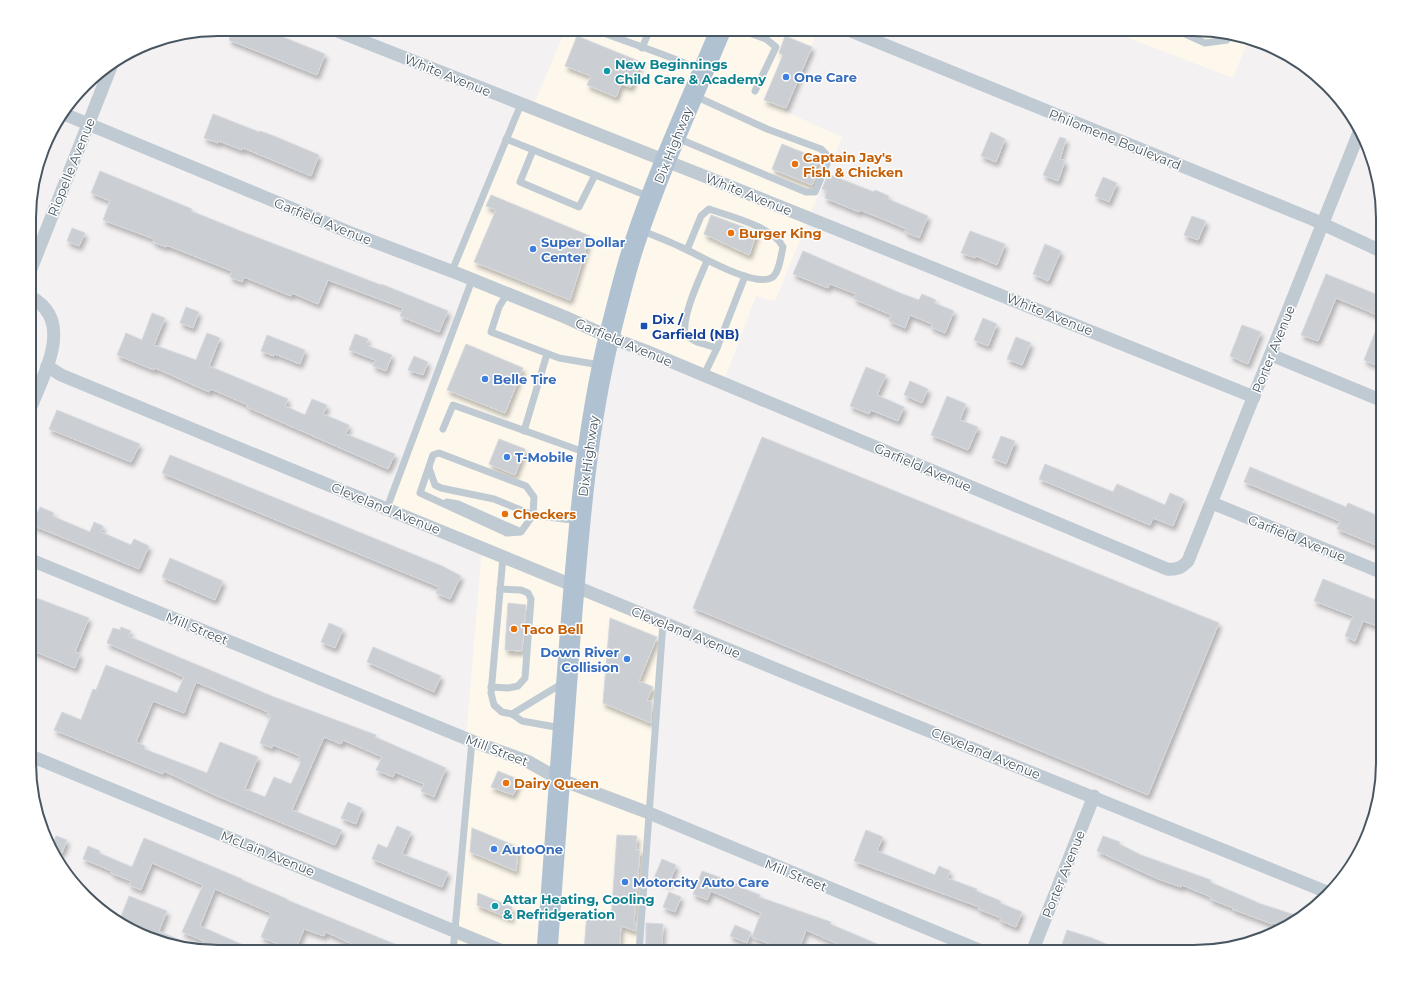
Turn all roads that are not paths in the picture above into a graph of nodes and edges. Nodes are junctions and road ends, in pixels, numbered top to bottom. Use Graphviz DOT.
graph roads {
  1 [pos="350,36"];
  2 [pos="611,36"];
  3 [pos="647,36"];
  4 [pos="718,36"];
  5 [pos="758,36"];
  6 [pos="863,36"];
  7 [pos="1190,36"];
  8 [pos="1228,39"];
  9 [pos="642,48"];
  10 [pos="703,71"];
  11 [pos="108,73"];
  12 [pos="756,91"];
  13 [pos="693,96"];
  14 [pos="521,104"];
  15 [pos="68,115"];
  16 [pos="88,122"];
  17 [pos="675,137"];
  18 [pos="1357,137"];
  19 [pos="506,139"];
  20 [pos="533,150"];
  21 [pos="666,161"];
  22 [pos="595,174"];
  23 [pos="652,198"];
  24 [pos="1322,225"];
  25 [pos="640,230"];
  26 [pos="1376,249"];
  27 [pos="687,250"];
  28 [pos="36,256"];
  29 [pos="707,261"];
  30 [pos="452,271"];
  31 [pos="745,276"];
  32 [pos="472,280"];
  33 [pos="507,294"];
  34 [pos="36,301"];
  35 [pos="609,337"];
  36 [pos="717,348"];
  37 [pos="547,354"];
  38 [pos="1271,355"];
  39 [pos="47,366"];
  40 [pos="603,366"];
  41 [pos="704,375"];
  42 [pos="36,394"];
  43 [pos="1254,398"];
  44 [pos="1376,398"];
  45 [pos="443,428"];
  46 [pos="524,431"];
  47 [pos="587,453"];
  48 [pos="429,466"];
  49 [pos="1212,503"];
  50 [pos="387,508"];
  51 [pos="533,515"];
  52 [pos="579,521"];
  53 [pos="503,557"];
  54 [pos="36,562"];
  55 [pos="1182,567"];
  56 [pos="1376,570"];
  57 [pos="574,586"];
  58 [pos="500,589"];
  59 [pos="663,623"];
  60 [pos="567,680"];
  61 [pos="491,687"];
  62 [pos="512,714"];
  63 [pos="563,729"];
  64 [pos="472,742"];
  65 [pos="36,758"];
  66 [pos="559,779"];
  67 [pos="1094,796"];
  68 [pos="649,813"];
  69 [pos="1324,891"];
  70 [pos="455,930"];
  71 [pos="454,945"];
  72 [pos="489,945"];
  73 [pos="547,945"];
  74 [pos="640,945"];
  75 [pos="967,945"];
  76 [pos="1035,945"];
  1 -- 14 [label="street, White Avenue"];
  2 -- 9 [label="lane"];
  3 -- 9 [label="lane"];
  4 -- 10 [label="main road, Dix Highway"];
  5 -- 12 [label="lane"];
  6 -- 24 [label="street, Philomene Boulevard"];
  7 -- 8 [label="lane"];
  9 -- 10 [label="lane"];
  10 -- 13 [label="main road, Dix Highway"];
  11 -- 16 [label="street, Riopelle Avenue"];
  13 -- 17 [label="main road, Dix Highway"];
  13 -- 17 [label="lane"];
  14 -- 19 [label="lane"];
  14 -- 21 [label="street, White Avenue"];
  15 -- 16 [label="street, Garfield Avenue"];
  16 -- 28 [label="street, Riopelle Avenue"];
  16 -- 30 [label="street, Garfield Avenue"];
  17 -- 21 [label="main road, Dix Highway"];
  18 -- 24 [label="street, Porter Avenue"];
  19 -- 20 [label="lane"];
  19 -- 30 [label="lane"];
  20 -- 22 [label="lane"];
  20 -- 22 [label="lane"];
  21 -- 23 [label="main road, Dix Highway"];
  21 -- 43 [label="street, White Avenue"];
  22 -- 23 [label="lane"];
  23 -- 25 [label="main road, Dix Highway"];
  24 -- 26 [label="street, Philomene Boulevard"];
  24 -- 38 [label="street, Porter Avenue"];
  25 -- 27 [label="lane"];
  25 -- 35 [label="main road, Dix Highway"];
  27 -- 29 [label="lane"];
  27 -- 31 [label="lane"];
  29 -- 31 [label="lane"];
  29 -- 36 [label="lane"];
  30 -- 32 [label="street, Garfield Avenue"];
  31 -- 36 [label="lane"];
  32 -- 33 [label="street, Garfield Avenue"];
  32 -- 50 [label="lane"];
  33 -- 35 [label="street, Garfield Avenue"];
  33 -- 37 [label="lane"];
  34 -- 39 [label="street"];
  35 -- 40 [label="main road, Dix Highway"];
  35 -- 41 [label="street, Garfield Avenue"];
  36 -- 41 [label="lane"];
  37 -- 40 [label="lane"];
  37 -- 46 [label="lane"];
  38 -- 43 [label="street, Porter Avenue"];
  38 -- 44 [label="street"];
  39 -- 42 [label="street"];
  39 -- 50 [label="street, Cleveland Avenue"];
  40 -- 47 [label="main road, Dix Highway"];
  41 -- 55 [label="street, Garfield Avenue"];
  43 -- 49 [label="street, Porter Avenue"];
  45 -- 46 [label="lane"];
  46 -- 47 [label="lane"];
  47 -- 52 [label="main road, Dix Highway"];
  48 -- 51 [label="lane"];
  48 -- 51 [label="lane"];
  48 -- 51 [label="lane"];
  49 -- 55 [label="street, Porter Avenue"];
  49 -- 56 [label="street, Garfield Avenue"];
  50 -- 53 [label="street, Cleveland Avenue"];
  51 -- 52 [label="lane"];
  52 -- 57 [label="main road, Dix Highway"];
  53 -- 57 [label="street, Cleveland Avenue"];
  53 -- 58 [label="lane"];
  54 -- 64 [label="street, Mill Street"];
  57 -- 59 [label="street, Cleveland Avenue"];
  57 -- 60 [label="main road, Dix Highway"];
  58 -- 61 [label="lane"];
  58 -- 61 [label="lane"];
  59 -- 67 [label="street, Cleveland Avenue"];
  59 -- 68 [label="lane"];
  60 -- 62 [label="lane"];
  60 -- 63 [label="main road, Dix Highway"];
  61 -- 62 [label="lane"];
  62 -- 63 [label="lane"];
  63 -- 66 [label="main road, Dix Highway"];
  64 -- 66 [label="street, Mill Street"];
  64 -- 70 [label="lane"];
  65 -- 70 [label="street, McLain Avenue"];
  66 -- 68 [label="street, Mill Street"];
  66 -- 73 [label="main road, Dix Highway"];
  67 -- 69 [label="street, Cleveland Avenue"];
  67 -- 76 [label="street, Porter Avenue"];
  68 -- 74 [label="lane"];
  68 -- 75 [label="street, Mill Street"];
  70 -- 71 [label="lane"];
  70 -- 72 [label="street, McLain Avenue"];
}
